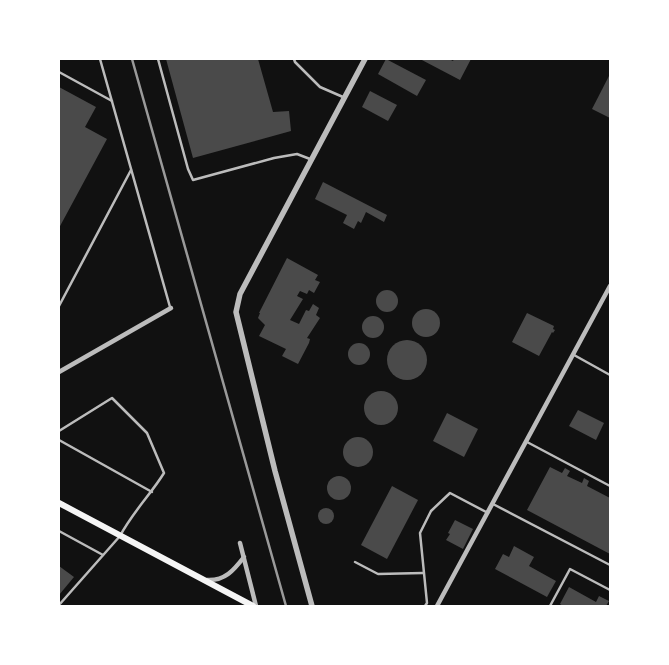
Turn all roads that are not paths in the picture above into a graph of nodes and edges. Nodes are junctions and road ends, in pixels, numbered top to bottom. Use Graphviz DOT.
graph roads {
  1 [pos="100,59"];
  2 [pos="158,59"];
  3 [pos="294,59"];
  4 [pos="365,59"];
  5 [pos="59,72"];
  6 [pos="345,97"];
  7 [pos="112,101"];
  8 [pos="311,160"];
  9 [pos="131,170"];
  10 [pos="610,286"];
  11 [pos="59,306"];
  12 [pos="170,308"];
  13 [pos="574,355"];
  14 [pos="59,372"];
  15 [pos="610,375"];
  16 [pos="59,431"];
  17 [pos="59,440"];
  18 [pos="527,442"];
  19 [pos="610,486"];
  20 [pos="152,492"];
  21 [pos="59,503"];
  22 [pos="493,504"];
  23 [pos="488,513"];
  24 [pos="59,531"];
  25 [pos="120,536"];
  26 [pos="240,543"];
  27 [pos="103,555"];
  28 [pos="244,556"];
  29 [pos="356,562"];
  30 [pos="610,565"];
  31 [pos="423,573"];
  32 [pos="204,580"];
  33 [pos="610,590"];
  34 [pos="59,605"];
  35 [pos="252,606"];
  36 [pos="312,606"];
  37 [pos="425,606"];
  38 [pos="437,606"];
  39 [pos="550,606"];
  1 -- 7 [label="lane"];
  2 -- 8 [label="lane"];
  3 -- 6 [label="lane"];
  4 -- 6 [label="street"];
  5 -- 7 [label="lane"];
  6 -- 8 [label="street"];
  7 -- 9 [label="lane"];
  8 -- 36 [label="street"];
  9 -- 11 [label="lane"];
  9 -- 12 [label="lane"];
  10 -- 13 [label="street"];
  12 -- 14 [label="street"];
  13 -- 15 [label="lane"];
  13 -- 18 [label="street"];
  16 -- 20 [label="lane"];
  17 -- 20 [label="lane"];
  18 -- 19 [label="lane"];
  18 -- 22 [label="street"];
  20 -- 25 [label="lane"];
  21 -- 25 [label="main road"];
  22 -- 23 [label="street"];
  22 -- 30 [label="lane"];
  23 -- 31 [label="lane"];
  23 -- 38 [label="street"];
  24 -- 27 [label="lane"];
  25 -- 27 [label="lane"];
  25 -- 32 [label="main road"];
  26 -- 28 [label="street"];
  27 -- 34 [label="lane"];
  28 -- 32 [label="street"];
  28 -- 35 [label="street"];
  29 -- 31 [label="lane"];
  31 -- 37 [label="lane"];
  32 -- 35 [label="main road"];
  33 -- 39 [label="lane"];
}
